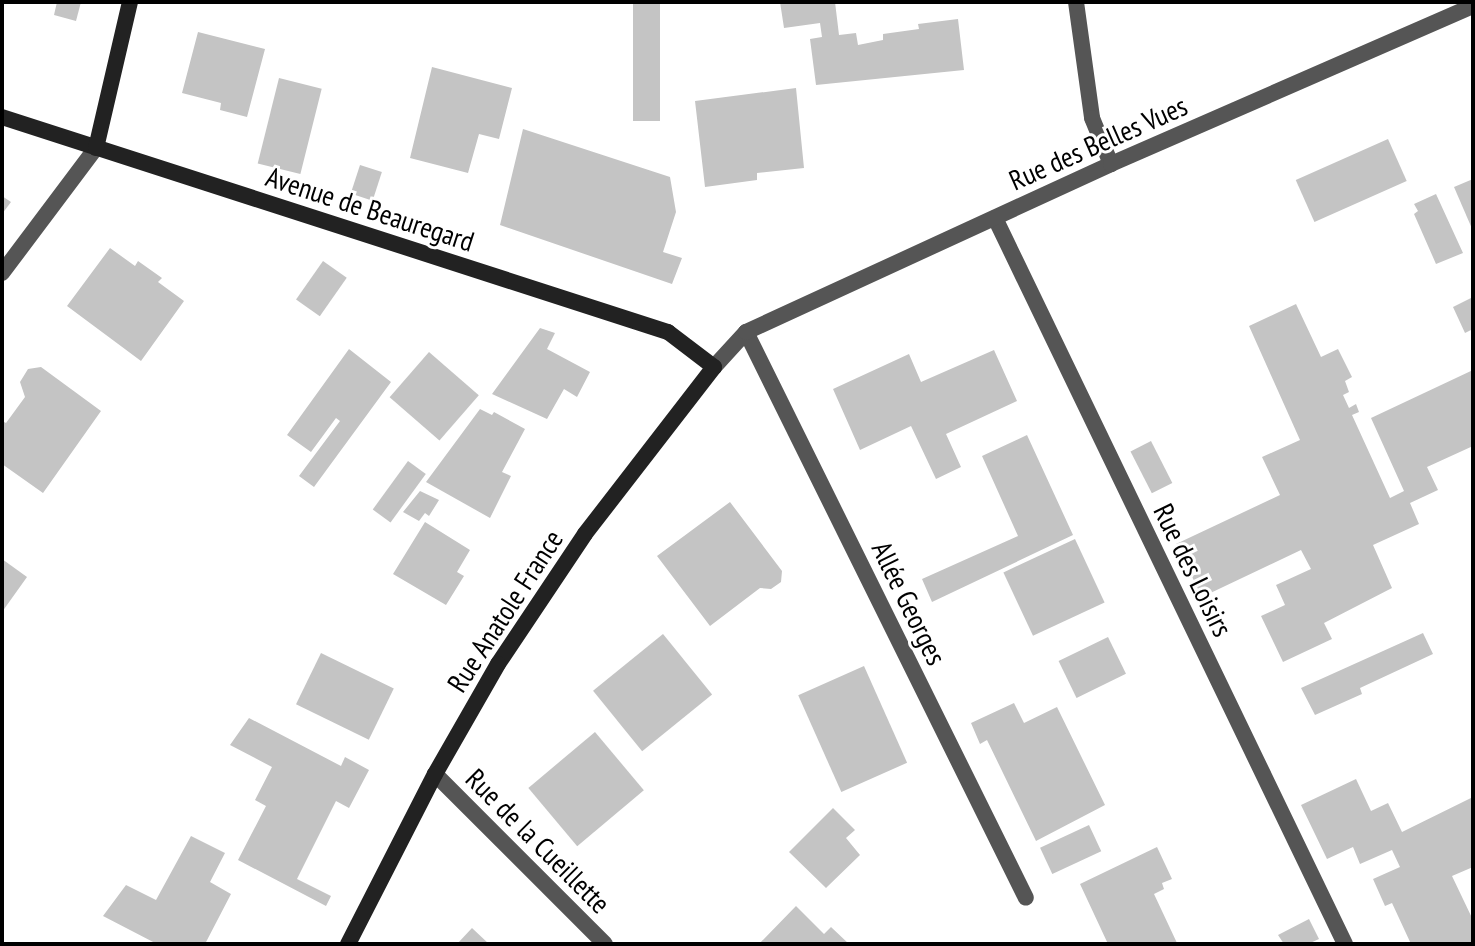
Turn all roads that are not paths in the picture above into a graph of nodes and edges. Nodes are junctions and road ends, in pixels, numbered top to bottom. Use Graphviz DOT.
graph roads {
  1 [pos="130,2"];
  2 [pos="1076,2"];
  3 [pos="1473,6"];
  4 [pos="2,117"];
  5 [pos="96,148"];
  6 [pos="1111,164"];
  7 [pos="995,218"];
  8 [pos="2,273"];
  9 [pos="746,332"];
  10 [pos="714,367"];
  11 [pos="435,774"];
  12 [pos="1026,898"];
  13 [pos="348,944"];
  14 [pos="605,944"];
  15 [pos="1345,944"];
  1 -- 5 [label="street"];
  2 -- 6 [label="street"];
  3 -- 6 [label="street, Rue des Belles Vues"];
  4 -- 5 [label="street, Avenue de Beauregard"];
  5 -- 8 [label="street"];
  5 -- 10 [label="street, Avenue de Beauregard"];
  6 -- 7 [label="street, Rue des Belles Vues"];
  7 -- 9 [label="street, Rue des Belles Vues"];
  7 -- 15 [label="street, Rue des Loisirs"];
  9 -- 10 [label="street, Rue Anatole France"];
  9 -- 12 [label="street, Allée Georges"];
  10 -- 11 [label="street, Rue Anatole France"];
  11 -- 13 [label="street, Rue Anatole France"];
  11 -- 14 [label="street, Rue de la Cueillette"];
}
